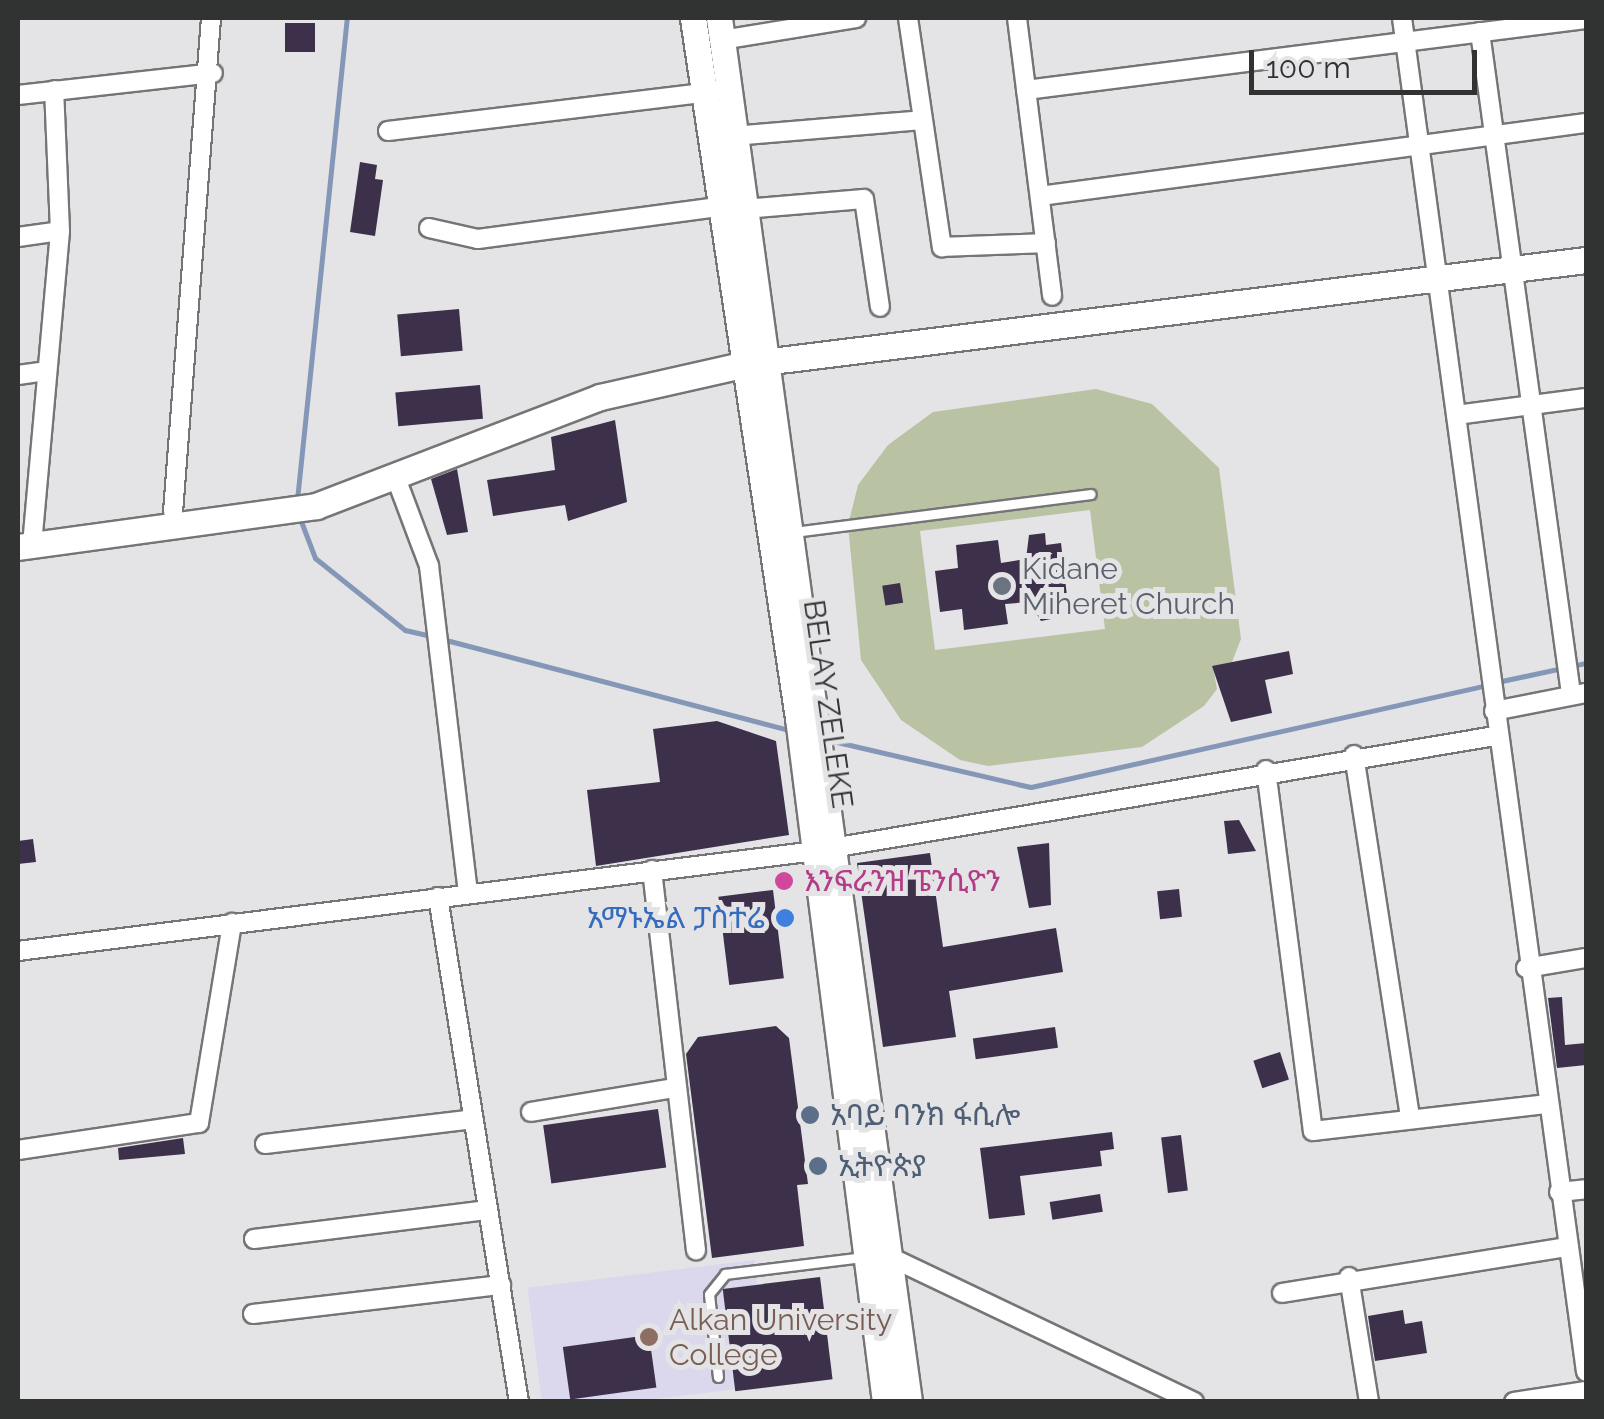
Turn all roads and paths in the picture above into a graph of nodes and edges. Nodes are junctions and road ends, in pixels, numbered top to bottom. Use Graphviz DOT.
graph roads {
  1 [pos="211,18"];
  2 [pos="693,18"];
  3 [pos="856,18"];
  4 [pos="908,18"];
  5 [pos="1017,18"];
  6 [pos="1402,18"];
  7 [pos="833,19"];
  8 [pos="1586,19"];
  9 [pos="720,29"];
  10 [pos="1480,32"];
  11 [pos="1404,42"];
  12 [pos="212,73"];
  13 [pos="54,90"];
  14 [pos="1026,90"];
  15 [pos="716,92"];
  16 [pos="18,95"];
  17 [pos="922,120"];
  18 [pos="1586,123"];
  19 [pos="388,132"];
  20 [pos="1493,135"];
  21 [pos="733,136"];
  22 [pos="1416,145"];
  23 [pos="1040,196"];
  24 [pos="718,207"];
  25 [pos="744,210"];
  26 [pos="429,228"];
  27 [pos="60,231"];
  28 [pos="18,238"];
  29 [pos="1046,243"];
  30 [pos="1586,260"];
  31 [pos="1514,268"];
  32 [pos="1436,276"];
  33 [pos="1052,296"];
  34 [pos="880,307"];
  35 [pos="758,362"];
  36 [pos="46,371"];
  37 [pos="18,375"];
  38 [pos="1586,398"];
  39 [pos="1532,405"];
  40 [pos="1456,415"];
  41 [pos="396,478"];
  42 [pos="1091,494"];
  43 [pos="173,512"];
  44 [pos="794,532"];
  45 [pos="25,540"];
  46 [pos="1579,694"];
  47 [pos="1494,705"];
  48 [pos="810,720"];
  49 [pos="1495,736"];
  50 [pos="1354,755"];
  51 [pos="1266,770"];
  52 [pos="827,849"];
  53 [pos="652,870"];
  54 [pos="468,893"];
  55 [pos="438,897"];
  56 [pos="232,923"];
  57 [pos="18,951"];
  58 [pos="1586,958"];
  59 [pos="1526,968"];
  60 [pos="675,1088"];
  61 [pos="1545,1104"];
  62 [pos="531,1112"];
  63 [pos="1410,1116"];
  64 [pos="474,1119"];
  65 [pos="265,1144"];
  66 [pos="18,1150"];
  67 [pos="1586,1189"];
  68 [pos="1559,1192"];
  69 [pos="488,1210"];
  70 [pos="254,1240"];
  71 [pos="1566,1247"];
  72 [pos="696,1250"];
  73 [pos="878,1257"];
  74 [pos="1349,1277"];
  75 [pos="501,1285"];
  76 [pos="1282,1293"];
  77 [pos="253,1314"];
  78 [pos="1584,1322"];
  79 [pos="1586,1372"];
  80 [pos="718,1377"];
  81 [pos="1586,1391"];
  82 [pos="519,1402"];
  83 [pos="885,1402"];
  84 [pos="909,1402"];
  85 [pos="1194,1402"];
  86 [pos="1370,1402"];
  87 [pos="1514,1402"];
  1 -- 12 [label="street"];
  2 -- 15 [label="street, BELAY ZELEKE"];
  3 -- 7 [label="street"];
  4 -- 17 [label="street"];
  5 -- 14 [label="street"];
  6 -- 11 [label="street"];
  7 -- 9 [label="street"];
  8 -- 10 [label="street"];
  9 -- 15 [label="street, BELAY ZELEKE"];
  10 -- 11 [label="street"];
  10 -- 20 [label="street"];
  11 -- 14 [label="street"];
  11 -- 22 [label="street"];
  12 -- 13 [label="street"];
  12 -- 43 [label="street"];
  13 -- 16 [label="street"];
  13 -- 27 [label="street"];
  14 -- 23 [label="street"];
  15 -- 19 [label="street"];
  15 -- 21 [label="street, BELAY ZELEKE"];
  15 -- 24 [label="street, BELAY ZELEKE"];
  17 -- 21 [label="street"];
  17 -- 29 [label="street"];
  18 -- 20 [label="street"];
  20 -- 22 [label="street"];
  20 -- 31 [label="street"];
  21 -- 25 [label="street, BELAY ZELEKE"];
  22 -- 23 [label="street"];
  22 -- 32 [label="street"];
  23 -- 29 [label="street"];
  24 -- 26 [label="street"];
  24 -- 35 [label="street, BELAY ZELEKE"];
  25 -- 34 [label="street"];
  25 -- 35 [label="street, BELAY ZELEKE"];
  27 -- 28 [label="street"];
  27 -- 36 [label="street"];
  29 -- 33 [label="street"];
  30 -- 31 [label="street"];
  31 -- 32 [label="street"];
  31 -- 39 [label="street"];
  32 -- 35 [label="street"];
  32 -- 40 [label="street"];
  35 -- 41 [label="street"];
  35 -- 44 [label="street, BELAY ZELEKE"];
  35 -- 48 [label="street, BELAY ZELEKE"];
  36 -- 37 [label="street"];
  36 -- 45 [label="street"];
  38 -- 39 [label="street"];
  39 -- 40 [label="street"];
  39 -- 46 [label="street"];
  40 -- 47 [label="street"];
  41 -- 45 [label="street"];
  41 -- 54 [label="street"];
  42 -- 44 [label="lane"];
  44 -- 48 [label="street, BELAY ZELEKE"];
  46 -- 47 [label="street"];
  47 -- 49 [label="street"];
  48 -- 52 [label="street, BELAY ZELEKE"];
  49 -- 50 [label="street"];
  49 -- 59 [label="street"];
  50 -- 51 [label="street"];
  50 -- 63 [label="street"];
  51 -- 52 [label="street"];
  51 -- 63 [label="street"];
  52 -- 53 [label="street"];
  52 -- 73 [label="street, BELAY ZELEKE"];
  53 -- 54 [label="street"];
  53 -- 60 [label="street"];
  54 -- 55 [label="street"];
  55 -- 56 [label="street"];
  55 -- 64 [label="street"];
  56 -- 57 [label="street"];
  56 -- 66 [label="street"];
  58 -- 59 [label="street"];
  59 -- 61 [label="street"];
  60 -- 62 [label="street"];
  60 -- 72 [label="street"];
  61 -- 63 [label="street"];
  61 -- 68 [label="street"];
  64 -- 65 [label="street"];
  64 -- 69 [label="street"];
  67 -- 68 [label="street"];
  68 -- 71 [label="street"];
  69 -- 70 [label="street"];
  69 -- 75 [label="street"];
  71 -- 74 [label="street"];
  71 -- 78 [label="street"];
  73 -- 80 [label="lane"];
  73 -- 83 [label="street, BELAY ZELEKE"];
  73 -- 84 [label="street, BELAY ZELEKE"];
  73 -- 85 [label="street"];
  74 -- 76 [label="street"];
  74 -- 86 [label="street"];
  75 -- 77 [label="street"];
  75 -- 82 [label="street"];
  78 -- 79 [label="street"];
  81 -- 87 [label="street"];
}
